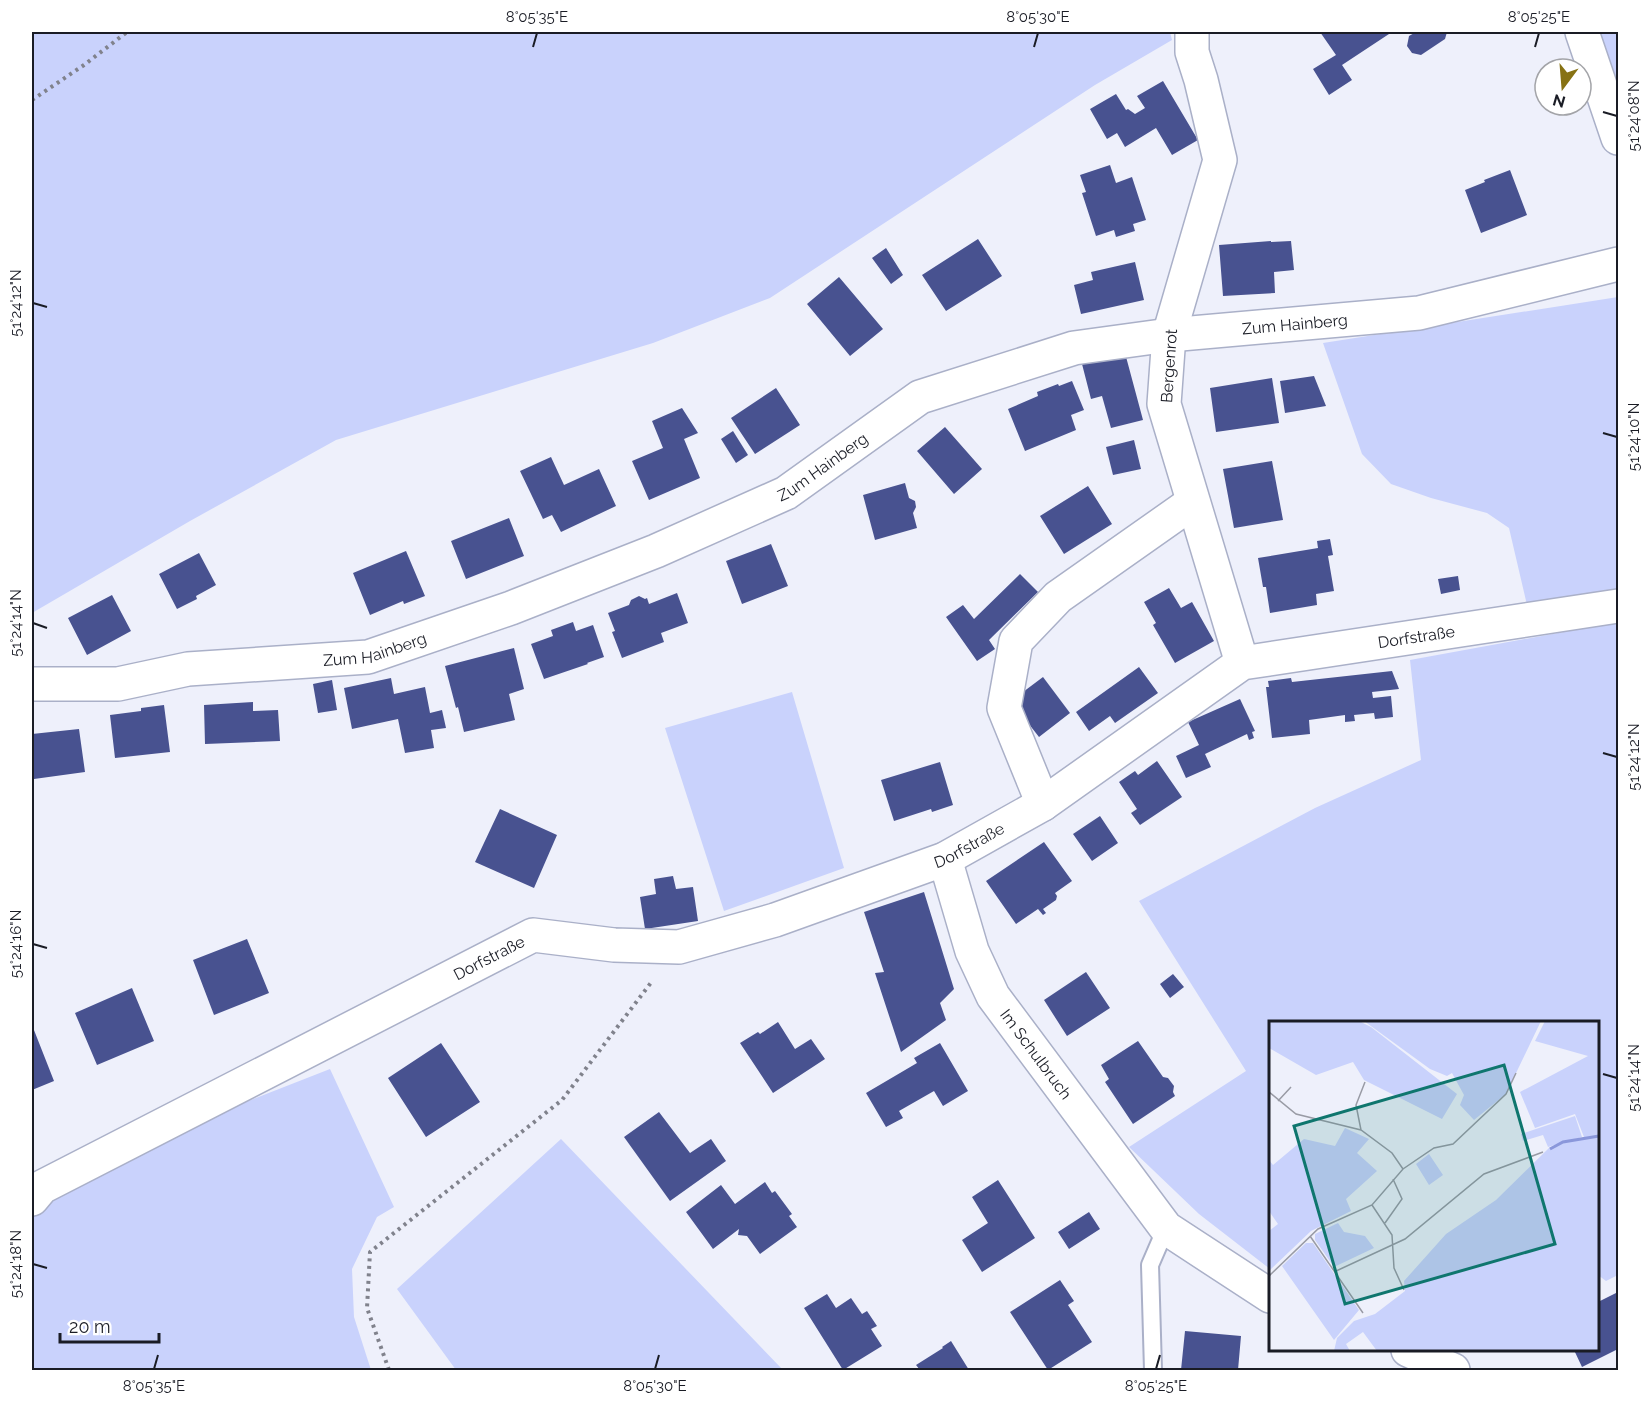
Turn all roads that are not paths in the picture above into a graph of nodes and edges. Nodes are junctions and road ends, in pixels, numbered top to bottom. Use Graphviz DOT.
graph roads {
  1 [pos="1192,32"];
  2 [pos="1582,32"];
  3 [pos="1618,138"];
  4 [pos="1618,264"];
  5 [pos="1169,335"];
  6 [pos="1193,502"];
  7 [pos="1618,606"];
  8 [pos="1242,663"];
  9 [pos="32,684"];
  10 [pos="1043,804"];
  11 [pos="945,859"];
  12 [pos="32,1199"];
  13 [pos="1166,1228"];
  14 [pos="1269,1295"];
  15 [pos="1410,1351"];
  16 [pos="1153,1371"];
  17 [pos="1453,1371"];
  1 -- 5 [label="street, Bergenrot"];
  2 -- 3 [label="street"];
  4 -- 5 [label="street, Zum Hainberg"];
  5 -- 6 [label="street, Bergenrot"];
  5 -- 9 [label="street, Zum Hainberg"];
  6 -- 8 [label="street, Bergenrot"];
  6 -- 10 [label="street"];
  7 -- 8 [label="street, Dorfstraße"];
  8 -- 10 [label="street, Dorfstraße"];
  10 -- 11 [label="street, Dorfstraße"];
  11 -- 12 [label="street, Dorfstraße"];
  11 -- 13 [label="street, Im Schulbruch"];
  13 -- 14 [label="street, Im Schulbruch"];
  13 -- 16 [label="lane"];
  15 -- 17 [label="street"];
}
